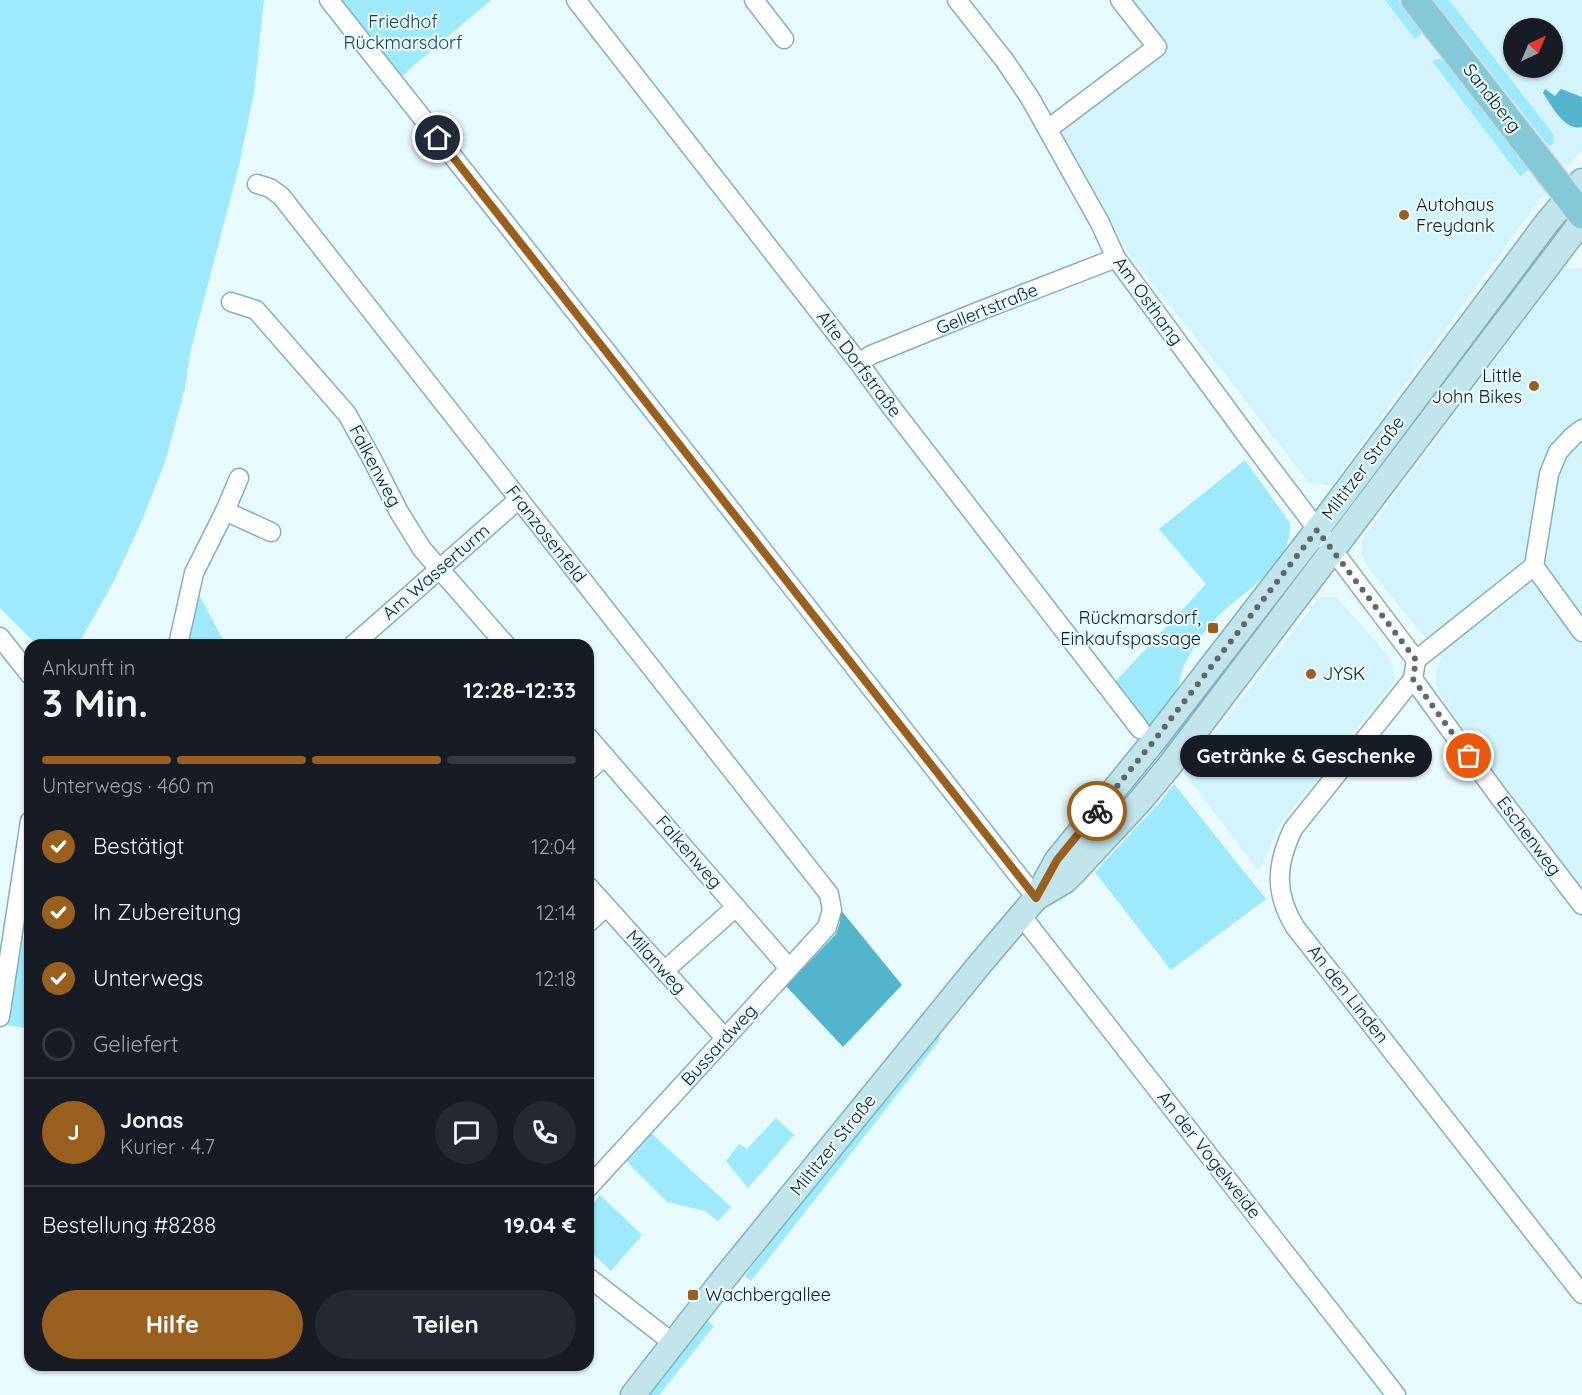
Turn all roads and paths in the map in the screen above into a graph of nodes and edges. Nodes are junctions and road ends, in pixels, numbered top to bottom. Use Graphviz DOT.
graph roads {
  1 [pos="329,0"];
  2 [pos="576,0"];
  3 [pos="754,0"];
  4 [pos="957,0"];
  5 [pos="1120,0"];
  6 [pos="1415,0"];
  7 [pos="784,39"];
  8 [pos="1048,129"];
  9 [pos="257,184"];
  10 [pos="1577,198"];
  11 [pos="1582,220"];
  12 [pos="1116,258"];
  13 [pos="231,302"];
  14 [pos="860,363"];
  15 [pos="1582,429"];
  16 [pos="239,477"];
  17 [pos="519,500"];
  18 [pos="225,511"];
  19 [pos="1317,530"];
  20 [pos="271,532"];
  21 [pos="1333,551"];
  22 [pos="1534,566"];
  23 [pos="439,569"];
  24 [pos="1582,632"];
  25 [pos="0,637"];
  26 [pos="179,639"];
  27 [pos="367,639"];
  28 [pos="501,639"];
  29 [pos="1416,660"];
  30 [pos="24,667"];
  31 [pos="1413,679"];
  32 [pos="1140,729"];
  33 [pos="594,744"];
  34 [pos="605,756"];
  35 [pos="594,766"];
  36 [pos="24,860"];
  37 [pos="594,893"];
  38 [pos="829,894"];
  39 [pos="1582,905"];
  40 [pos="606,907"];
  41 [pos="736,907"];
  42 [pos="1029,907"];
  43 [pos="594,918"];
  44 [pos="789,968"];
  45 [pos="664,970"];
  46 [pos="0,1017"];
  47 [pos="725,1038"];
  48 [pos="594,1181"];
  49 [pos="594,1282"];
  50 [pos="1582,1294"];
  51 [pos="673,1343"];
  52 [pos="633,1395"];
  53 [pos="1396,1395"];
  1 -- 42 [label="street, An der Vogelweide"];
  2 -- 14 [label="street, Alte Dorfstraße"];
  3 -- 7 [label="street"];
  4 -- 8 [label="street, Am Osthang"];
  5 -- 8 [label="street"];
  6 -- 10 [label="main road, Sandberg"];
  8 -- 12 [label="street, Am Osthang"];
  9 -- 17 [label="street, Franzosenfeld"];
  10 -- 19 [label="street, Miltitzer Straße"];
  11 -- 21 [label="street, Miltitzer Straße"];
  12 -- 14 [label="street, Gellertstraße"];
  12 -- 19 [label="street, Am Osthang"];
  13 -- 23 [label="street, Falkenweg"];
  14 -- 32 [label="street, Alte Dorfstraße"];
  15 -- 22 [label="street"];
  16 -- 18 [label="street"];
  17 -- 23 [label="street, Am Wasserturm"];
  17 -- 38 [label="street, Franzosenfeld"];
  18 -- 20 [label="street"];
  18 -- 26 [label="street"];
  19 -- 21 [label="street, Am Osthang"];
  19 -- 42 [label="street, Miltitzer Straße"];
  21 -- 29 [label="street, Am Osthang"];
  21 -- 42 [label="street, Miltitzer Straße"];
  22 -- 24 [label="street"];
  22 -- 29 [label="street"];
  23 -- 27 [label="street, Am Wasserturm"];
  23 -- 28 [label="street, Falkenweg"];
  25 -- 30 [label="street"];
  29 -- 31 [label="street"];
  31 -- 39 [label="street, Eschenweg"];
  31 -- 50 [label="street, An den Linden"];
  33 -- 34 [label="street, Falkenweg"];
  34 -- 35 [label="street"];
  34 -- 41 [label="street, Falkenweg"];
  36 -- 46 [label="street"];
  37 -- 40 [label="street, Milanweg"];
  38 -- 44 [label="street, Bussardweg"];
  40 -- 43 [label="street"];
  40 -- 45 [label="street, Milanweg"];
  41 -- 44 [label="street, Falkenweg"];
  41 -- 45 [label="street"];
  42 -- 51 [label="street, Miltitzer Straße"];
  42 -- 53 [label="street, An der Vogelweide"];
  44 -- 47 [label="street, Bussardweg"];
  45 -- 47 [label="street, Milanweg"];
  47 -- 48 [label="street, Bussardweg"];
  49 -- 51 [label="street"];
  51 -- 52 [label="street, Miltitzer Straße"];
}
